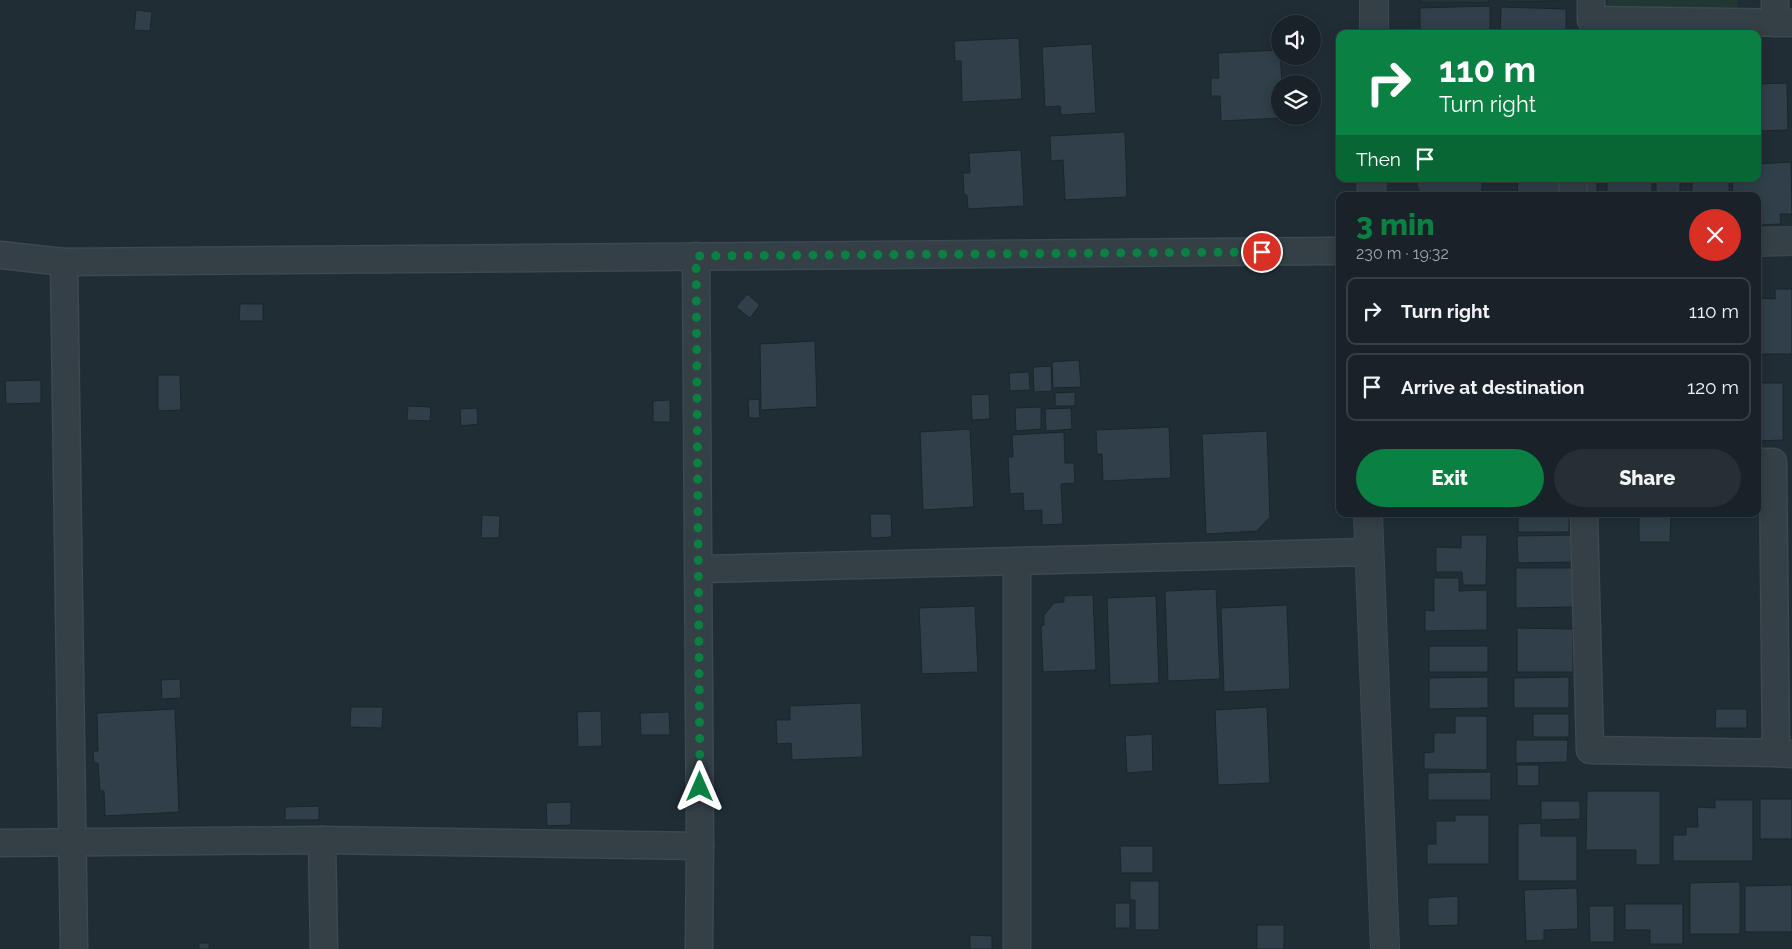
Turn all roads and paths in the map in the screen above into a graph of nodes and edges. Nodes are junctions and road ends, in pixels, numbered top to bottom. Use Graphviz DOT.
graph roads {
  1 [pos="1374,0"];
  2 [pos="1780,15"];
  3 [pos="1588,18"];
  4 [pos="1374,30"];
  5 [pos="1792,241"];
  6 [pos="1761,242"];
  7 [pos="1336,251"];
  8 [pos="0,255"];
  9 [pos="696,256"];
  10 [pos="64,262"];
  11 [pos="1761,462"];
  12 [pos="1368,517"];
  13 [pos="1584,517"];
  14 [pos="1369,552"];
  15 [pos="1017,561"];
  16 [pos="704,569"];
  17 [pos="1784,754"];
  18 [pos="322,840"];
  19 [pos="73,842"];
  20 [pos="0,843"];
  21 [pos="700,846"];
  22 [pos="74,949"];
  23 [pos="324,949"];
  24 [pos="699,949"];
  25 [pos="1017,949"];
  26 [pos="1384,949"];
  1 -- 4 [label="street"];
  2 -- 3 [label="street"];
  5 -- 6 [label="street"];
  7 -- 9 [label="street"];
  8 -- 10 [label="street"];
  9 -- 10 [label="street"];
  9 -- 21 [label="street"];
  10 -- 19 [label="street"];
  11 -- 17 [label="street"];
  12 -- 14 [label="street"];
  13 -- 17 [label="street"];
  14 -- 15 [label="street"];
  14 -- 26 [label="street"];
  15 -- 16 [label="street"];
  15 -- 25 [label="street"];
  18 -- 19 [label="street"];
  18 -- 21 [label="street"];
  18 -- 23 [label="street"];
  19 -- 20 [label="street"];
  19 -- 22 [label="street"];
  21 -- 24 [label="street"];
}
